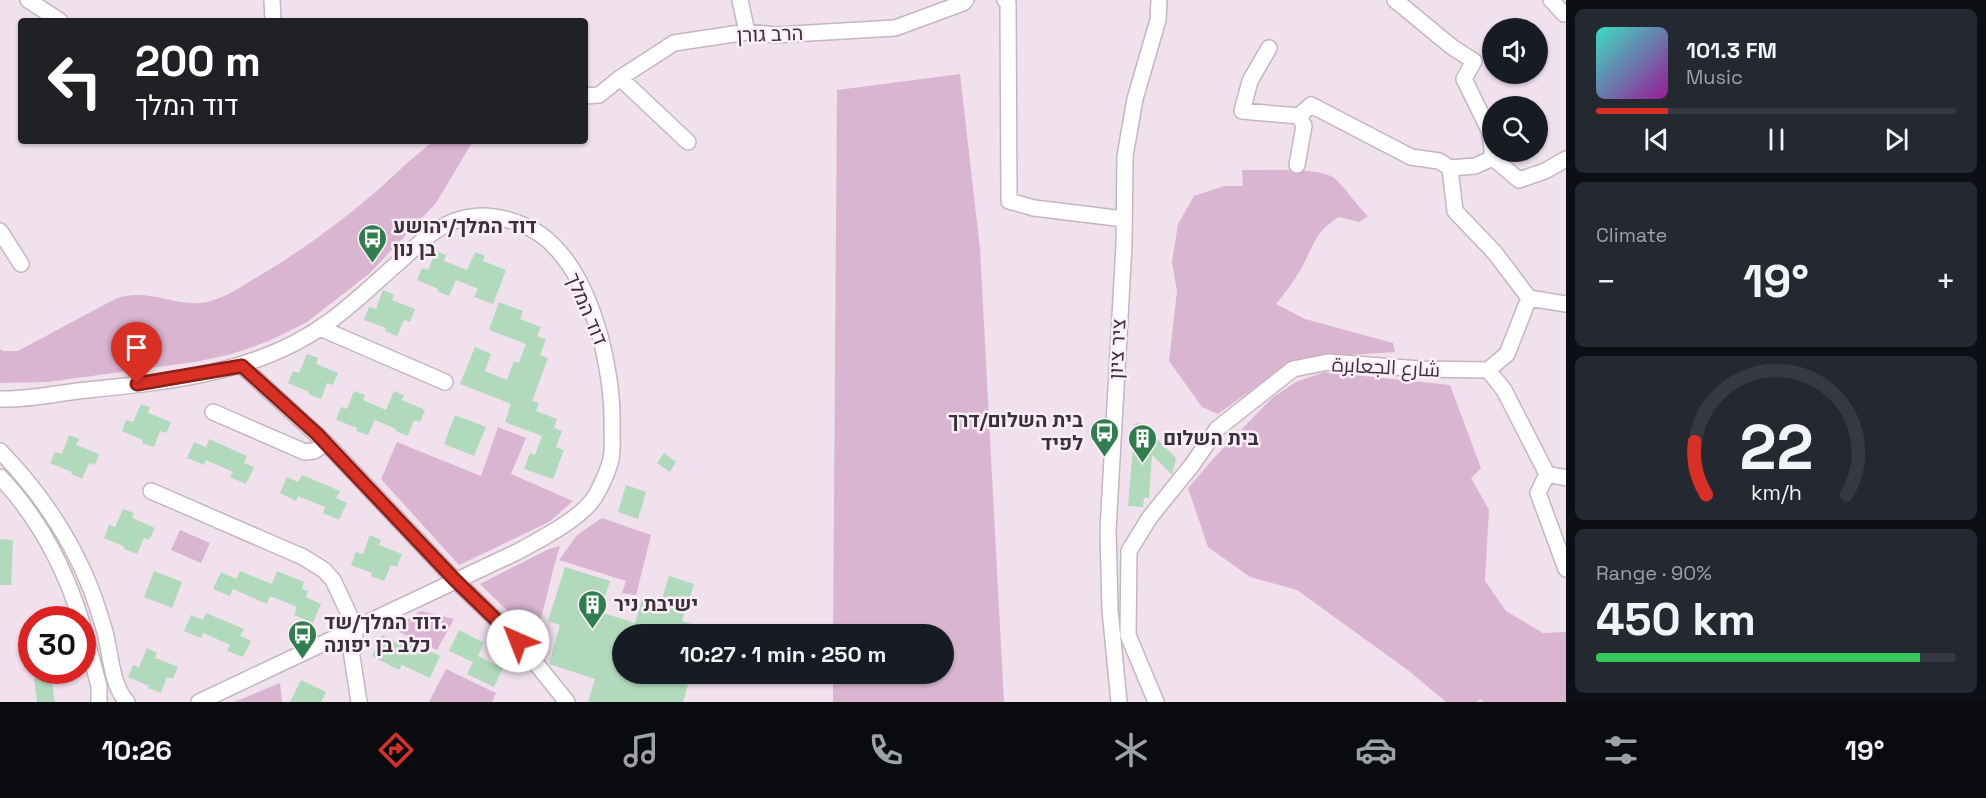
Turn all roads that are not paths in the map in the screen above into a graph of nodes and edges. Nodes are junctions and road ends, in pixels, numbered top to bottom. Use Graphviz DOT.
graph roads {
  1 [pos="28,0"];
  2 [pos="272,0"];
  3 [pos="740,0"];
  4 [pos="966,0"];
  5 [pos="1005,0"];
  6 [pos="1159,0"];
  7 [pos="1395,0"];
  8 [pos="1551,0"];
  9 [pos="1564,14"];
  10 [pos="55,18"];
  11 [pos="273,18"];
  12 [pos="747,32"];
  13 [pos="1269,48"];
  14 [pos="620,78"];
  15 [pos="588,96"];
  16 [pos="1299,116"];
  17 [pos="1482,116"];
  18 [pos="688,142"];
  19 [pos="1566,159"];
  20 [pos="1484,162"];
  21 [pos="1498,162"];
  22 [pos="1297,165"];
  23 [pos="1450,168"];
  24 [pos="1124,219"];
  25 [pos="0,231"];
  26 [pos="21,264"];
  27 [pos="1529,298"];
  28 [pos="1566,304"];
  29 [pos="320,328"];
  30 [pos="242,366"];
  31 [pos="1488,370"];
  32 [pos="445,382"];
  33 [pos="1,403"];
  34 [pos="213,412"];
  35 [pos="326,443"];
  36 [pos="2,452"];
  37 [pos="1547,474"];
  38 [pos="0,477"];
  39 [pos="1566,478"];
  40 [pos="151,491"];
  41 [pos="1566,568"];
  42 [pos="455,580"];
  43 [pos="77,606"];
  44 [pos="356,629"];
  45 [pos="96,675"];
  46 [pos="99,702"];
  47 [pos="127,702"];
  48 [pos="200,702"];
  49 [pos="359,702"];
  50 [pos="567,702"];
  51 [pos="1119,702"];
  52 [pos="1156,702"];
  1 -- 10 [label="street"];
  2 -- 11 [label="street"];
  3 -- 12 [label="street"];
  4 -- 12 [label="street, הרב גורן"];
  5 -- 24 [label="street"];
  6 -- 24 [label="street, ציר ציון"];
  7 -- 17 [label="street"];
  8 -- 9 [label="street"];
  12 -- 14 [label="street, הרב גורן"];
  13 -- 16 [label="street"];
  14 -- 15 [label="street, הרב גורן"];
  14 -- 18 [label="street"];
  16 -- 22 [label="street"];
  16 -- 23 [label="street"];
  19 -- 21 [label="street"];
  20 -- 23 [label="street"];
  23 -- 27 [label="street"];
  24 -- 51 [label="street, ציר ציון"];
  25 -- 26 [label="street"];
  27 -- 28 [label="street"];
  27 -- 31 [label="street"];
  29 -- 30 [label="street, דוד המלך"];
  29 -- 32 [label="street"];
  29 -- 42 [label="street, דוד המלך"];
  30 -- 33 [label="street, דוד המלך"];
  30 -- 35 [label="street"];
  31 -- 37 [label="street"];
  31 -- 52 [label="street, شارع الجعابرة"];
  34 -- 35 [label="street"];
  35 -- 42 [label="street"];
  36 -- 47 [label="street"];
  37 -- 39 [label="street"];
  37 -- 41 [label="street"];
  38 -- 43 [label="street"];
  40 -- 44 [label="street"];
  42 -- 44 [label="street, דוד המלך"];
  42 -- 50 [label="street"];
  44 -- 48 [label="street, דוד המלך"];
  44 -- 49 [label="street"];
  45 -- 46 [label="street"];
}
